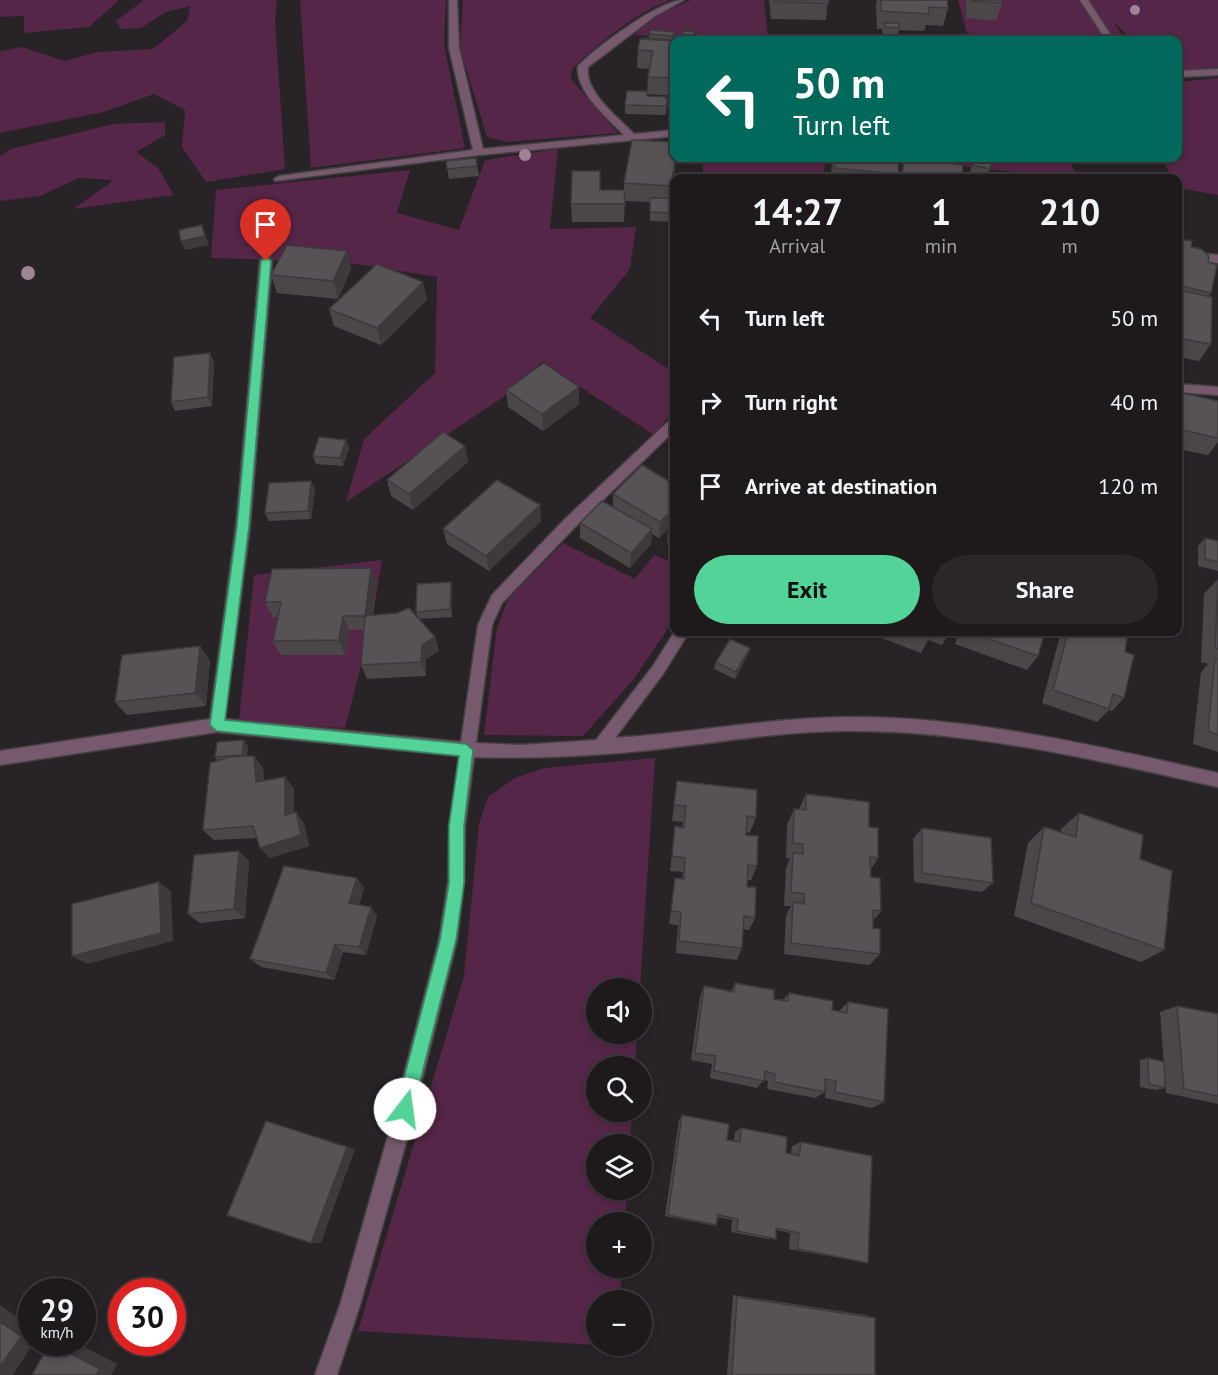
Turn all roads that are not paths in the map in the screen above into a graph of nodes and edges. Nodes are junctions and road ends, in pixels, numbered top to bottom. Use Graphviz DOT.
graph roads {
  1 [pos="453,0"];
  2 [pos="680,0"];
  3 [pos="1084,0"];
  4 [pos="1107,36"];
  5 [pos="1218,72"];
  6 [pos="1182,74"];
  7 [pos="670,133"];
  8 [pos="631,137"];
  9 [pos="479,152"];
  10 [pos="279,179"];
  11 [pos="1182,255"];
  12 [pos="1218,259"];
  13 [pos="266,261"];
  14 [pos="1182,388"];
  15 [pos="1218,391"];
  16 [pos="670,427"];
  17 [pos="679,636"];
  18 [pos="217,725"];
  19 [pos="601,745"];
  20 [pos="466,750"];
  21 [pos="0,758"];
  22 [pos="1218,780"];
  23 [pos="326,1375"];
  1 -- 9 [label="street"];
  2 -- 8 [label="street"];
  3 -- 4 [label="street"];
  5 -- 6 [label="street"];
  7 -- 8 [label="street"];
  8 -- 9 [label="street"];
  9 -- 10 [label="street"];
  11 -- 12 [label="street"];
  13 -- 18 [label="street"];
  14 -- 15 [label="street"];
  16 -- 20 [label="street"];
  17 -- 19 [label="street"];
  18 -- 20 [label="street"];
  18 -- 21 [label="street"];
  19 -- 20 [label="street"];
  19 -- 22 [label="street"];
  20 -- 23 [label="street"];
}
